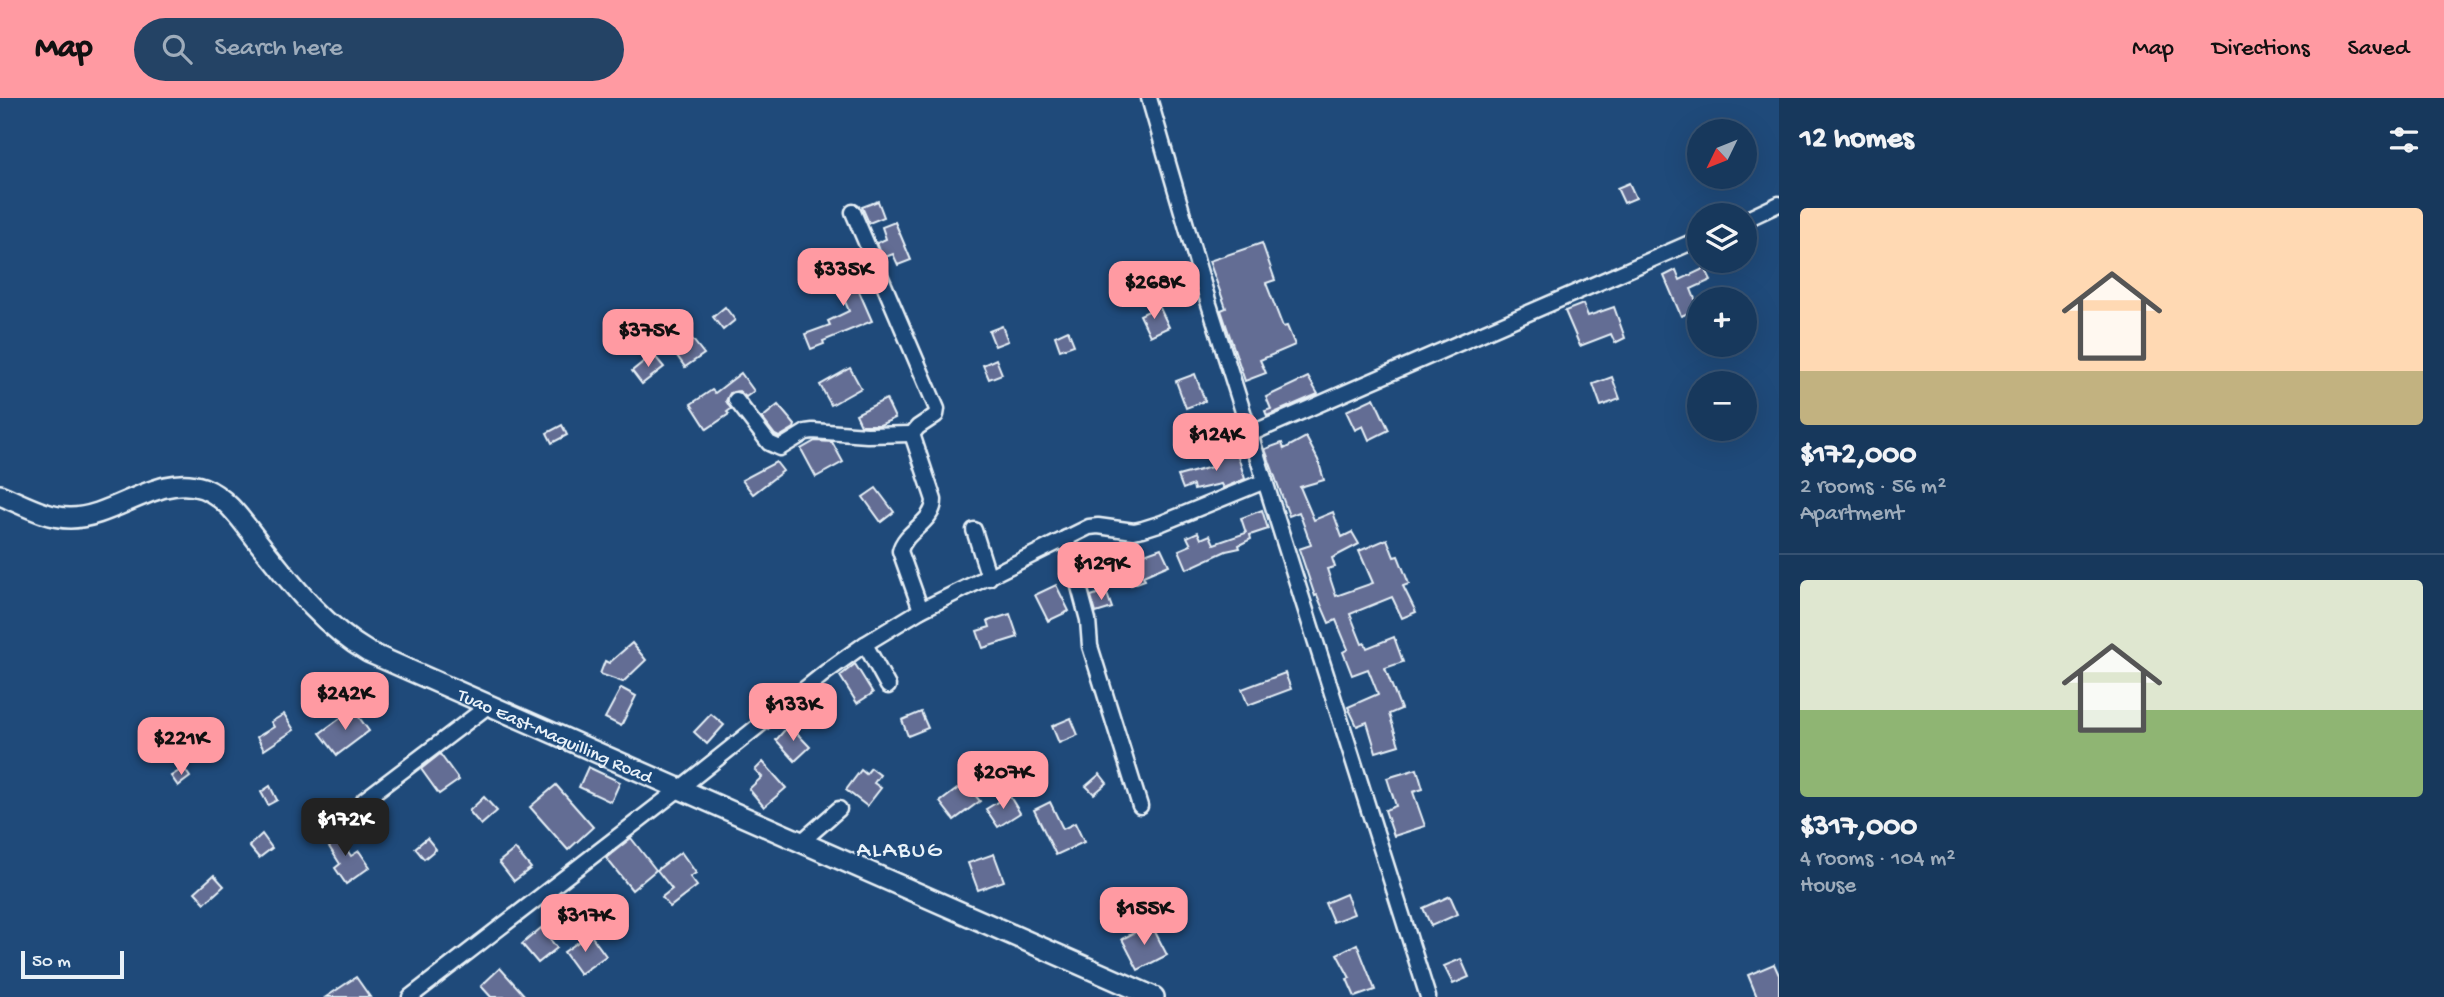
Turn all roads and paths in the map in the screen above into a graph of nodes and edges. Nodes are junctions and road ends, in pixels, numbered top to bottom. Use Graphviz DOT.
graph roads {
  1 [pos="1149,98"];
  2 [pos="1779,205"];
  3 [pos="853,212"];
  4 [pos="1757,214"];
  5 [pos="1687,245"];
  6 [pos="736,400"];
  7 [pos="912,434"];
  8 [pos="1250,434"];
  9 [pos="1265,481"];
  10 [pos="0,495"];
  11 [pos="974,530"];
  12 [pos="1066,538"];
  13 [pos="989,578"];
  14 [pos="921,610"];
  15 [pos="865,644"];
  16 [pos="888,686"];
  17 [pos="488,706"];
  18 [pos="678,790"];
  19 [pos="364,800"];
  20 [pos="1140,806"];
  21 [pos="839,809"];
  22 [pos="800,843"];
  23 [pos="410,997"];
  24 [pos="1154,997"];
  25 [pos="1428,997"];
  1 -- 8 [label="street"];
  2 -- 4 [label="street"];
  3 -- 7 [label="street"];
  5 -- 8 [label="street"];
  6 -- 7 [label="street"];
  7 -- 14 [label="street"];
  8 -- 9 [label="street"];
  9 -- 12 [label="street"];
  9 -- 25 [label="street"];
  10 -- 17 [label="main road, Tuao East-Maguilling Road"];
  11 -- 13 [label="street"];
  12 -- 13 [label="street"];
  12 -- 20 [label="street"];
  13 -- 14 [label="street"];
  14 -- 15 [label="street"];
  15 -- 16 [label="street"];
  15 -- 18 [label="street"];
  17 -- 18 [label="main road, Tuao East-Maguilling Road"];
  17 -- 19 [label="street"];
  18 -- 22 [label="main road, Tuao East-Maguilling Road"];
  18 -- 23 [label="street"];
  21 -- 22 [label="street"];
  22 -- 24 [label="main road, Tuao East-Maguilling Road"];
}
